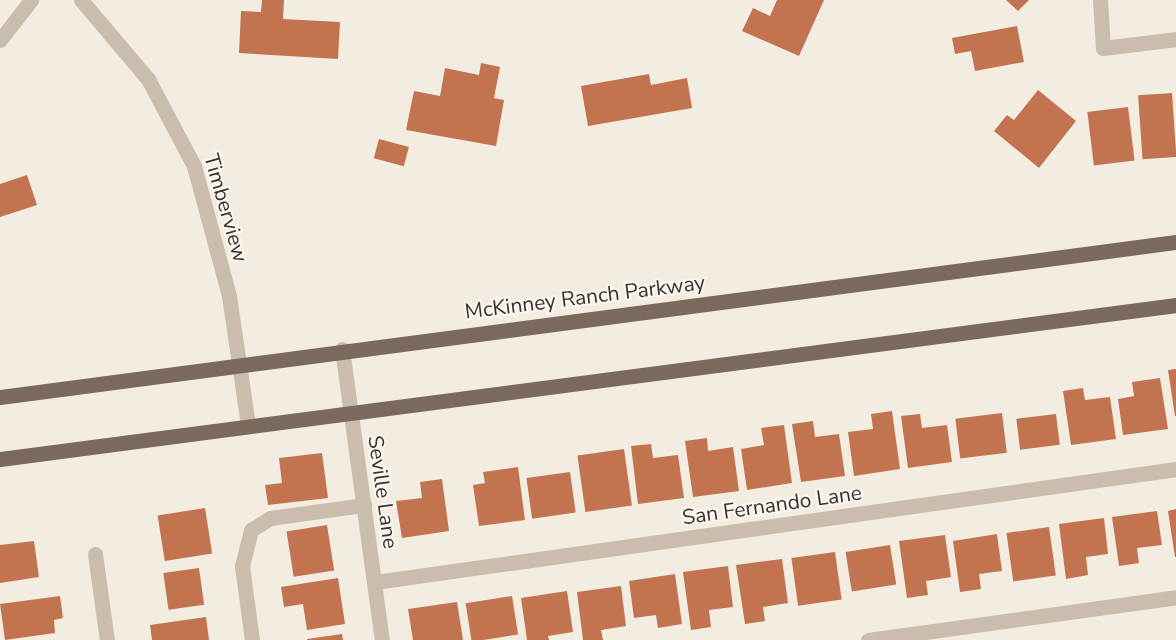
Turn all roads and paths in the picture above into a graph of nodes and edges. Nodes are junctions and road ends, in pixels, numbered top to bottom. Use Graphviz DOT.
graph roads {
  1 [pos="31,0"];
  2 [pos="81,0"];
  3 [pos="1100,0"];
  4 [pos="1176,39"];
  5 [pos="0,40"];
  6 [pos="1176,242"];
  7 [pos="1176,305"];
  8 [pos="342,349"];
  9 [pos="240,364"];
  10 [pos="0,397"];
  11 [pos="351,410"];
  12 [pos="248,424"];
  13 [pos="0,459"];
  14 [pos="1176,470"];
  15 [pos="364,505"];
  16 [pos="96,554"];
  17 [pos="375,582"];
  18 [pos="1176,597"];
  19 [pos="107,640"];
  20 [pos="252,640"];
  21 [pos="382,640"];
  22 [pos="868,640"];
  1 -- 5 [label="street"];
  2 -- 9 [label="street, Timberview"];
  3 -- 4 [label="street"];
  6 -- 8 [label="main road, McKinney Ranch Parkway"];
  7 -- 11 [label="main road"];
  8 -- 9 [label="main road, McKinney Ranch Parkway"];
  8 -- 11 [label="street, Seville Lane"];
  9 -- 10 [label="main road, McKinney Ranch Parkway"];
  9 -- 12 [label="street, Timberview"];
  11 -- 12 [label="main road"];
  11 -- 15 [label="street, Seville Lane"];
  12 -- 13 [label="main road"];
  14 -- 17 [label="street, San Fernando Lane"];
  15 -- 17 [label="street, Seville Lane"];
  15 -- 20 [label="street"];
  16 -- 19 [label="street"];
  17 -- 21 [label="street, Seville Lane"];
  18 -- 22 [label="street"];
}
